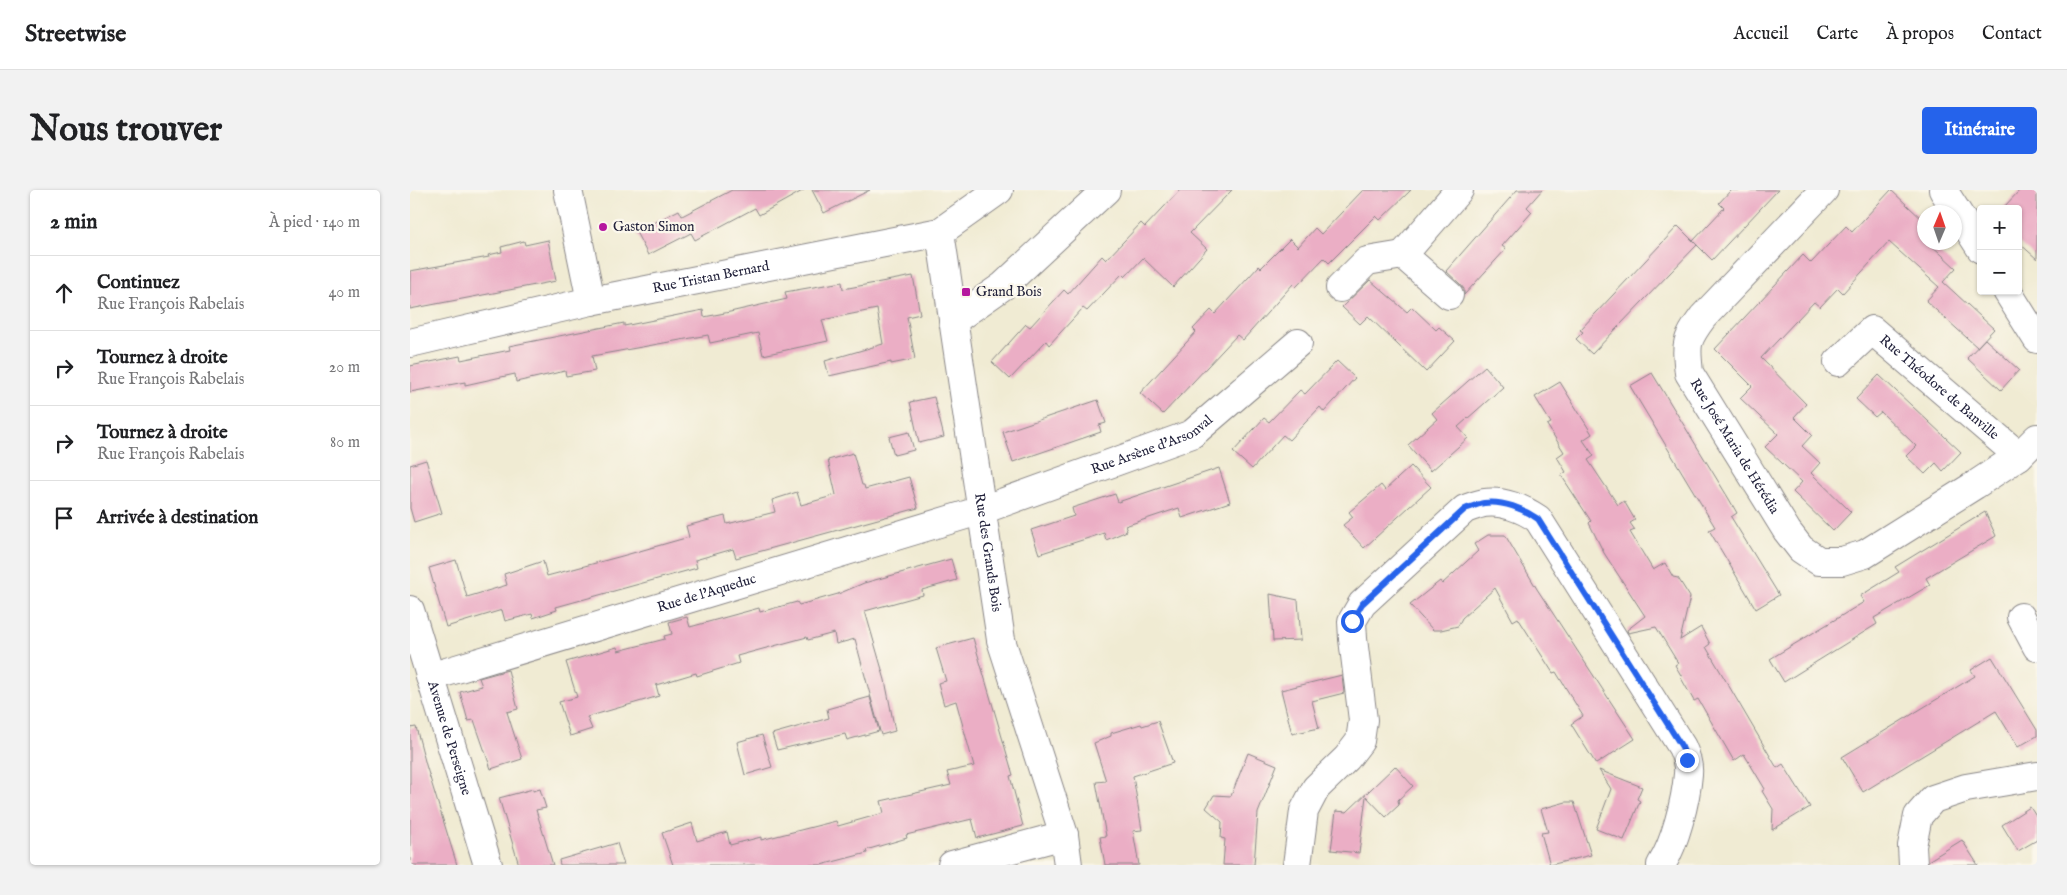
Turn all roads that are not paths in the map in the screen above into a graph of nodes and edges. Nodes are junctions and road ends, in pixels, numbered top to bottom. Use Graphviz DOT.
graph roads {
  1 [pos="568,190"];
  2 [pos="999,190"];
  3 [pos="1106,190"];
  4 [pos="1459,190"];
  5 [pos="1824,190"];
  6 [pos="1943,190"];
  7 [pos="940,232"];
  8 [pos="1977,243"];
  9 [pos="1403,255"];
  10 [pos="1340,288"];
  11 [pos="1449,295"];
  12 [pos="2010,295"];
  13 [pos="592,301"];
  14 [pos="953,321"];
  15 [pos="2037,338"];
  16 [pos="410,343"];
  17 [pos="1298,343"];
  18 [pos="1838,362"];
  19 [pos="2028,447"];
  20 [pos="982,510"];
  21 [pos="1819,561"];
  22 [pos="410,610"];
  23 [pos="2020,617"];
  24 [pos="2037,647"];
  25 [pos="430,677"];
  26 [pos="2037,776"];
  27 [pos="1064,835"];
  28 [pos="488,865"];
  29 [pos="952,865"];
  30 [pos="1068,865"];
  31 [pos="1297,865"];
  32 [pos="1660,865"];
  33 [pos="1913,865"];
  1 -- 13 [label="street"];
  2 -- 7 [label="street, Rue Tristan Bernard"];
  3 -- 14 [label="street"];
  4 -- 9 [label="street"];
  5 -- 21 [label="street, Rue José Maria de Hérédia"];
  6 -- 8 [label="street"];
  7 -- 13 [label="street, Rue Tristan Bernard"];
  7 -- 14 [label="street, Rue des Grands Bois"];
  9 -- 10 [label="street"];
  9 -- 11 [label="street"];
  12 -- 15 [label="street"];
  13 -- 16 [label="street, Rue Tristan Bernard"];
  14 -- 20 [label="street, Rue des Grands Bois"];
  17 -- 20 [label="street, Rue Arsène d'Arsonval"];
  18 -- 19 [label="street, Rue Théodore de Banville"];
  19 -- 21 [label="street, Rue Théodore de Banville"];
  20 -- 25 [label="street, Rue de l'Aqueduc"];
  20 -- 27 [label="street, Rue des Grands Bois"];
  22 -- 25 [label="street, Avenue de Perseigne"];
  23 -- 24 [label="street"];
  25 -- 28 [label="street, Avenue de Perseigne"];
  26 -- 33 [label="street"];
  27 -- 29 [label="street"];
  27 -- 30 [label="street, Rue des Grands Bois"];
  31 -- 32 [label="street"];
}
